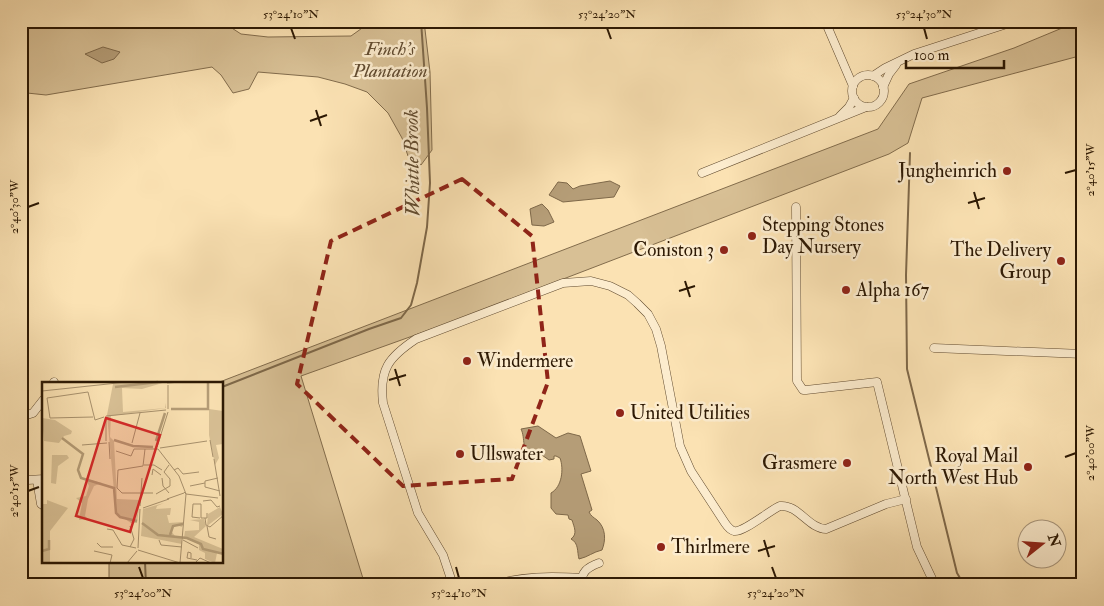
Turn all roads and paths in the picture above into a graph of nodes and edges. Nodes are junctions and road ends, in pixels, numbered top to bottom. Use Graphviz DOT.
graph roads {
  1 [pos="825,21"];
  2 [pos="1016,21"];
  3 [pos="897,63"];
  4 [pos="844,65"];
  5 [pos="864,76"];
  6 [pos="873,76"];
  7 [pos="853,86"];
  8 [pos="883,87"];
  9 [pos="854,98"];
  10 [pos="866,107"];
  11 [pos="837,119"];
  12 [pos="702,173"];
  13 [pos="796,207"];
  14 [pos="934,348"];
  15 [pos="1083,354"];
  16 [pos="42,402"];
  17 [pos="21,417"];
  18 [pos="21,478"];
  19 [pos="40,480"];
  20 [pos="906,499"];
  21 [pos="42,505"];
  22 [pos="598,563"];
  23 [pos="582,582"];
  24 [pos="453,585"];
  25 [pos="493,585"];
  26 [pos="935,585"];
  1 -- 4 [label="street"];
  2 -- 3 [label="street"];
  3 -- 6 [label="street"];
  3 -- 8 [label="street"];
  4 -- 5 [label="street"];
  4 -- 7 [label="street"];
  5 -- 6 [label="street"];
  5 -- 7 [label="street"];
  6 -- 8 [label="street"];
  7 -- 9 [label="street"];
  8 -- 10 [label="street"];
  9 -- 10 [label="street"];
  9 -- 11 [label="street"];
  10 -- 11 [label="street"];
  11 -- 12 [label="street"];
  13 -- 20 [label="street"];
  14 -- 15 [label="street"];
  16 -- 17 [label="street"];
  18 -- 19 [label="street"];
  19 -- 21 [label="street"];
  20 -- 24 [label="street"];
  20 -- 26 [label="street"];
  22 -- 23 [label="street"];
  23 -- 25 [label="street"];
}
